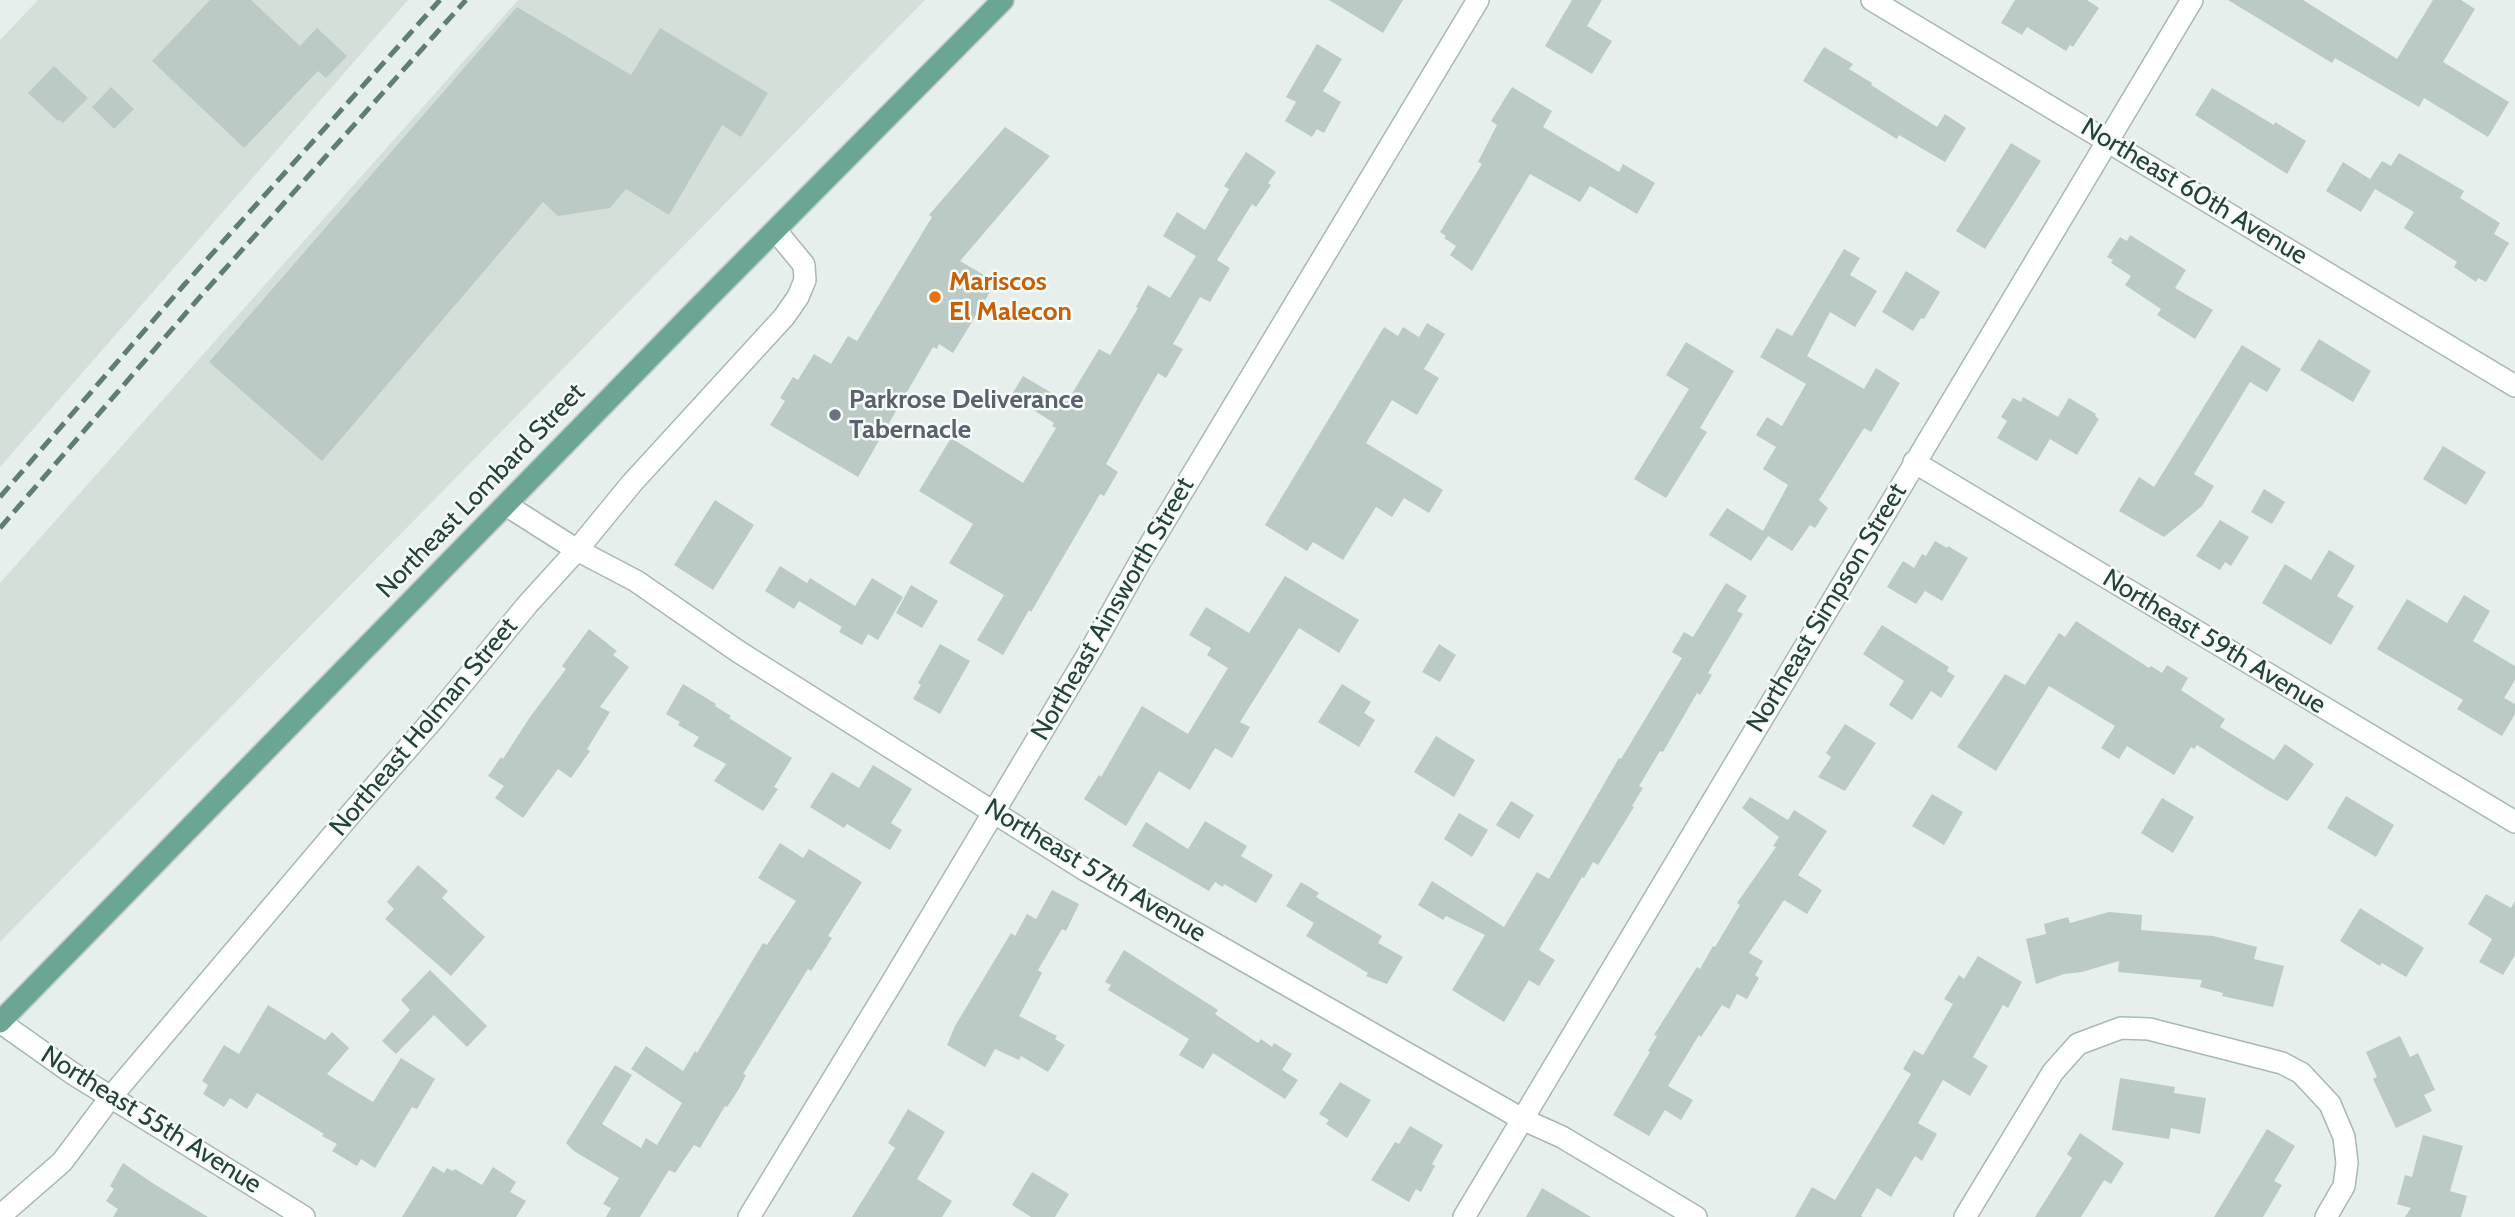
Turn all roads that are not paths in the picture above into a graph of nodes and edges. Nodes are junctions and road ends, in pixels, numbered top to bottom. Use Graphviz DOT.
graph roads {
  1 [pos="1003,0"];
  2 [pos="1478,0"];
  3 [pos="1872,0"];
  4 [pos="2192,0"];
  5 [pos="2107,140"];
  6 [pos="776,230"];
  7 [pos="2515,386"];
  8 [pos="1914,462"];
  9 [pos="506,505"];
  10 [pos="577,550"];
  11 [pos="993,813"];
  12 [pos="2515,822"];
  13 [pos="0,1022"];
  14 [pos="110,1098"];
  15 [pos="1522,1119"];
  16 [pos="0,1216"];
  17 [pos="304,1217"];
  18 [pos="749,1217"];
  19 [pos="1464,1217"];
  20 [pos="1696,1217"];
  21 [pos="1965,1217"];
  22 [pos="2326,1217"];
  1 -- 6 [label="main road, Northeast Lombard Street"];
  2 -- 11 [label="street, Northeast Ainsworth Street"];
  3 -- 5 [label="street, Northeast 60th Avenue"];
  4 -- 5 [label="street, Northeast Simpson Street"];
  5 -- 7 [label="street, Northeast 60th Avenue"];
  5 -- 8 [label="street, Northeast Simpson Street"];
  6 -- 9 [label="main road, Northeast Lombard Street"];
  6 -- 10 [label="street, Northeast Holman Street"];
  8 -- 12 [label="street, Northeast 59th Avenue"];
  8 -- 15 [label="street, Northeast Simpson Street"];
  9 -- 10 [label="street, Northeast 57th Avenue"];
  9 -- 13 [label="main road, Northeast Lombard Street"];
  10 -- 11 [label="street, Northeast 57th Avenue"];
  10 -- 14 [label="street, Northeast Holman Street"];
  11 -- 15 [label="street, Northeast 57th Avenue"];
  11 -- 18 [label="street, Northeast Ainsworth Street"];
  13 -- 14 [label="street, Northeast 55th Avenue"];
  14 -- 16 [label="street, Northeast Holman Street"];
  14 -- 17 [label="street, Northeast 55th Avenue"];
  15 -- 19 [label="street, Northeast Simpson Street"];
  15 -- 20 [label="street, Northeast 57th Avenue"];
  21 -- 22 [label="street"];
}
